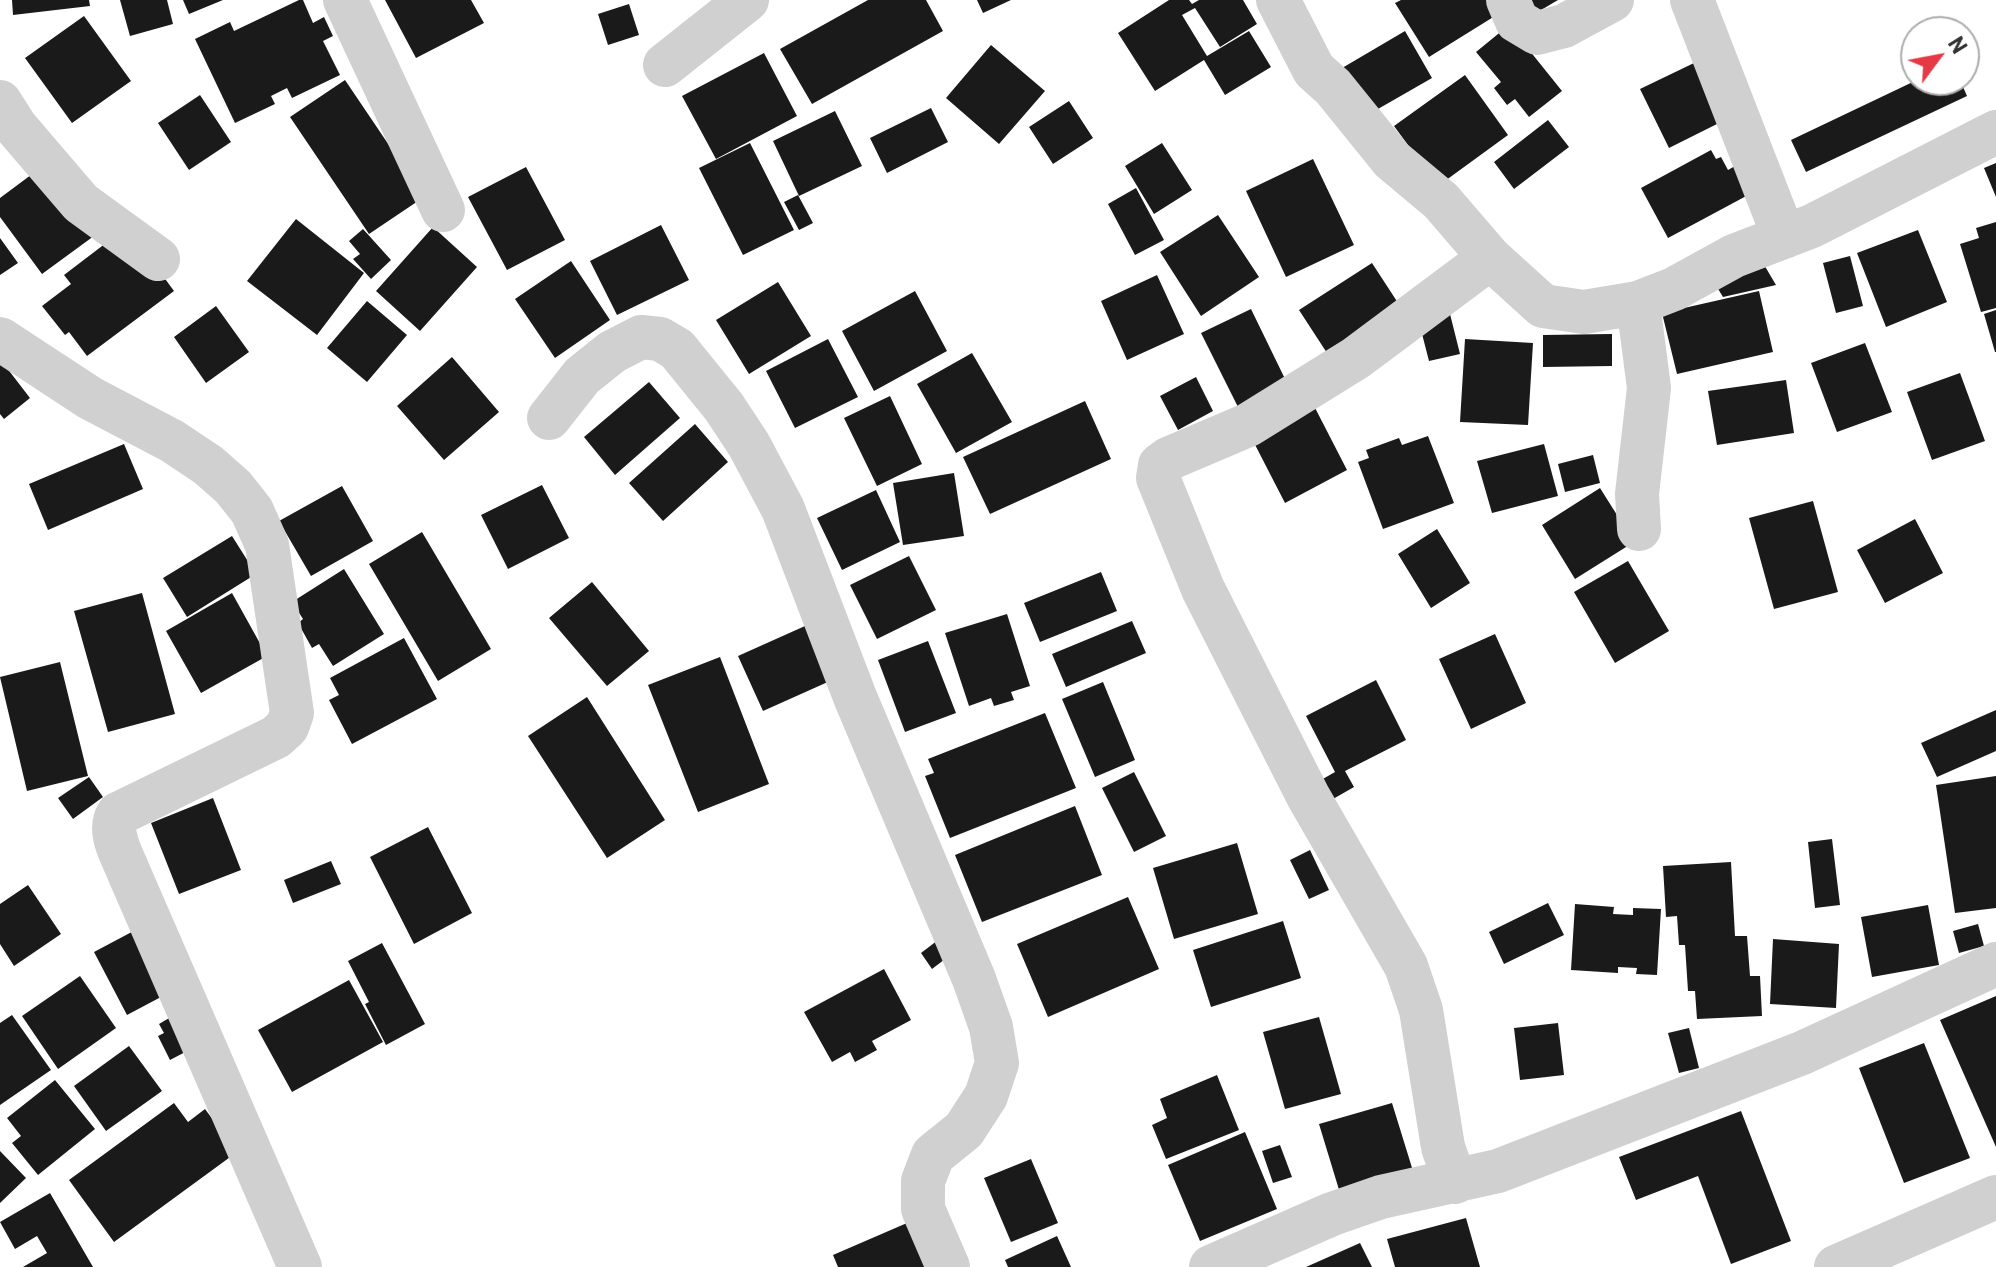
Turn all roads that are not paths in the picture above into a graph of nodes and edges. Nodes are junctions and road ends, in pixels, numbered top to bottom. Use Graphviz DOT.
graph roads {
  1 [pos="345,0"];
  2 [pos="747,0"];
  3 [pos="1278,0"];
  4 [pos="1508,0"];
  5 [pos="1612,0"];
  6 [pos="1692,0"];
  7 [pos="665,65"];
  8 [pos="0,102"];
  9 [pos="1996,132"];
  10 [pos="443,210"];
  11 [pos="1784,237"];
  12 [pos="1490,258"];
  13 [pos="158,259"];
  14 [pos="1638,303"];
  15 [pos="0,339"];
  16 [pos="549,418"];
  17 [pos="1639,529"];
  18 [pos="1996,964"];
  19 [pos="1455,1182"];
  20 [pos="1996,1197"];
  21 [pos="300,1267"];
  22 [pos="948,1267"];
  23 [pos="1211,1267"];
  24 [pos="1836,1267"];
  1 -- 10 [label="street"];
  2 -- 7 [label="street"];
  3 -- 12 [label="street"];
  4 -- 5 [label="street"];
  6 -- 11 [label="street"];
  8 -- 13 [label="street"];
  9 -- 11 [label="street"];
  11 -- 14 [label="street"];
  12 -- 14 [label="street"];
  12 -- 19 [label="street"];
  14 -- 17 [label="street"];
  15 -- 21 [label="street"];
  16 -- 22 [label="street"];
  18 -- 19 [label="street"];
  19 -- 23 [label="street"];
  20 -- 24 [label="street"];
}
